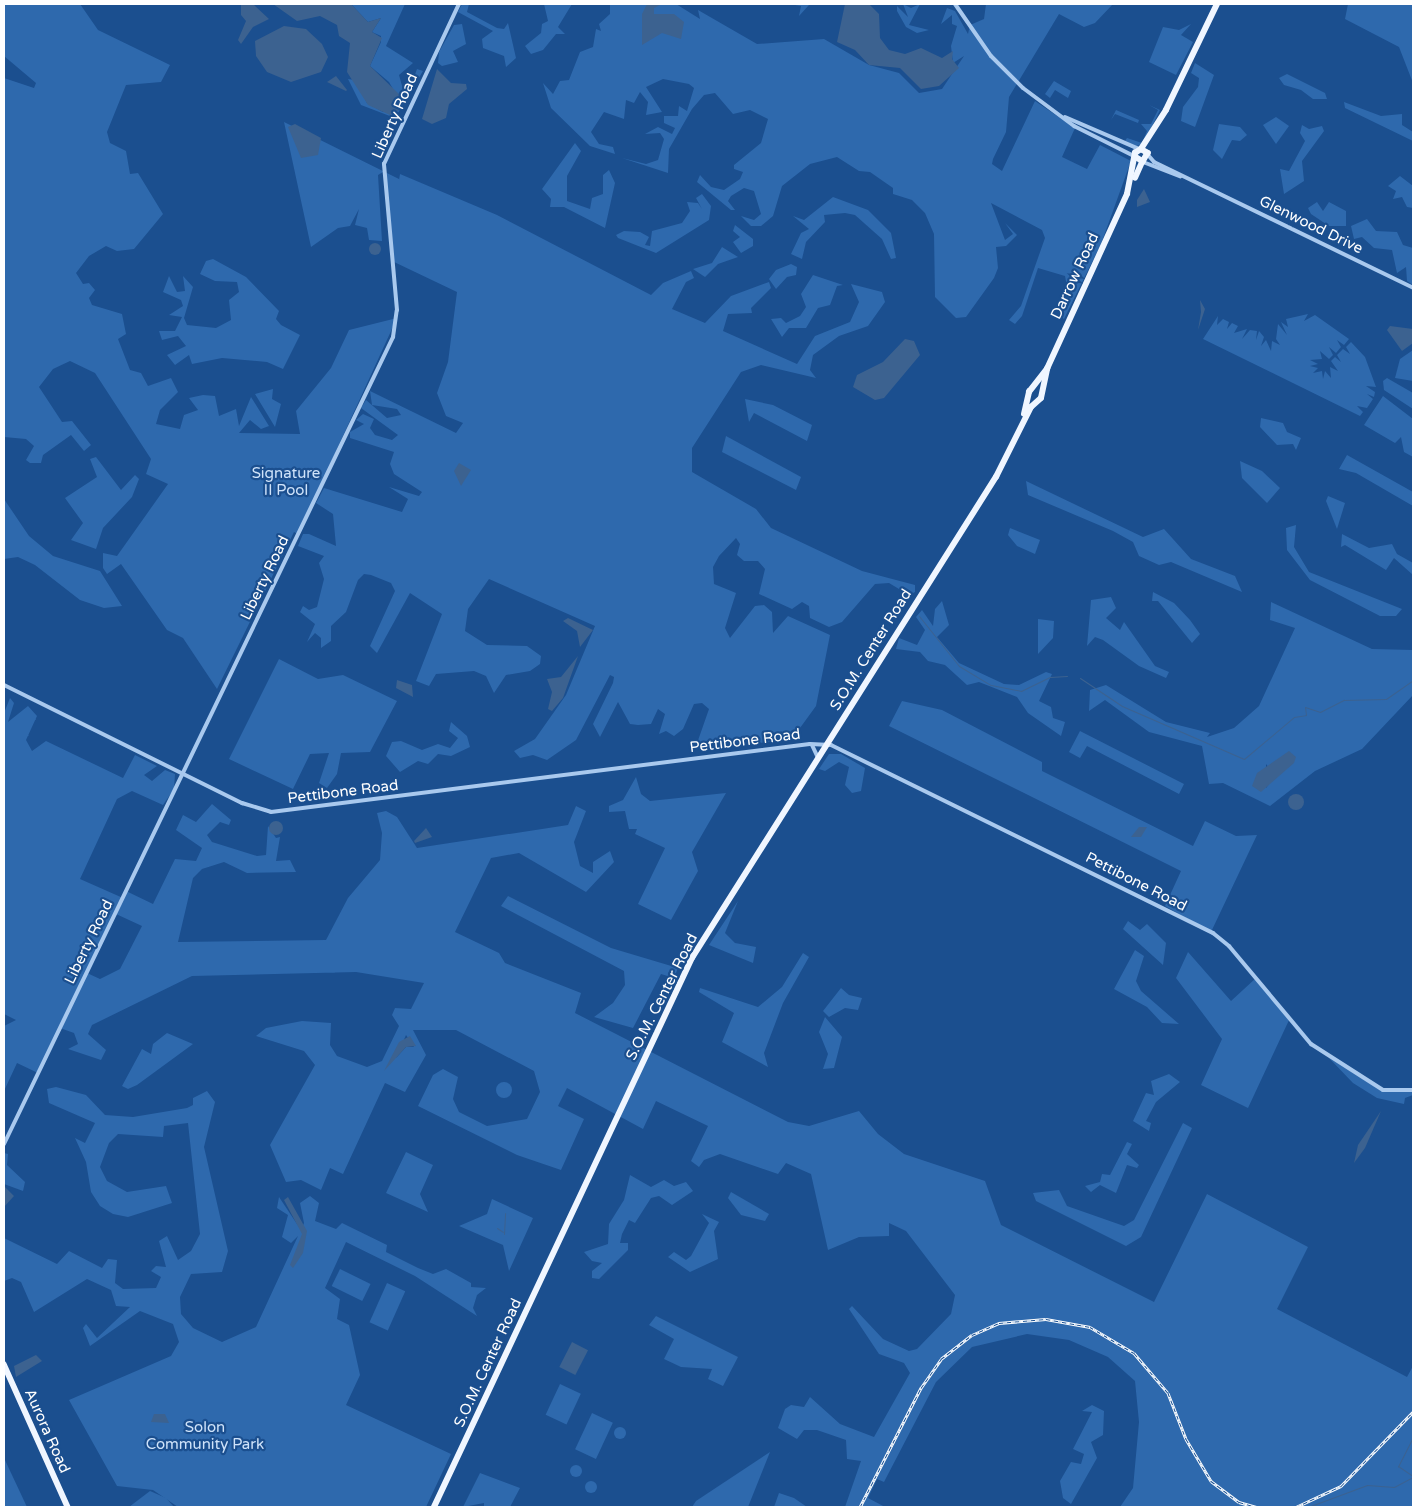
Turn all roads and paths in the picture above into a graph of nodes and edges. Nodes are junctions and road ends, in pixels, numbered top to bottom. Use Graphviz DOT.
graph roads {
  1 [pos="459,4"];
  2 [pos="955,4"];
  3 [pos="1217,4"];
  4 [pos="1047,108"];
  5 [pos="1157,124"];
  6 [pos="1140,149"];
  7 [pos="1148,154"];
  8 [pos="1134,157"];
  9 [pos="1142,162"];
  10 [pos="1198,183"];
  11 [pos="1127,194"];
  12 [pos="1413,288"];
  13 [pos="1047,369"];
  14 [pos="1035,389"];
  15 [pos="1041,393"];
  16 [pos="1029,397"];
  17 [pos="1035,402"];
  18 [pos="1023,421"];
  19 [pos="996,477"];
  20 [pos="4,685"];
  21 [pos="810,744"];
  22 [pos="827,744"];
  23 [pos="818,758"];
  24 [pos="184,774"];
  25 [pos="1413,1090"];
  26 [pos="4,1144"];
  27 [pos="4,1364"];
  28 [pos="68,1507"];
  29 [pos="434,1507"];
  1 -- 24 [label="street, Liberty Road"];
  2 -- 4 [label="street"];
  3 -- 5 [label="main road"];
  4 -- 6 [label="street"];
  4 -- 8 [label="street"];
  5 -- 6 [label="main road"];
  5 -- 7 [label="main road"];
  6 -- 7 [label="main road"];
  6 -- 8 [label="main road"];
  7 -- 9 [label="main road, Darrow Road"];
  7 -- 10 [label="street, Glenwood Drive"];
  8 -- 9 [label="main road"];
  8 -- 11 [label="main road, Darrow Road"];
  9 -- 10 [label="street, Glenwood Drive"];
  9 -- 11 [label="main road, Darrow Road"];
  10 -- 12 [label="street, Glenwood Drive"];
  11 -- 13 [label="main road, Darrow Road"];
  13 -- 14 [label="main road, Darrow Road"];
  13 -- 15 [label="main road, Darrow Road"];
  14 -- 15 [label="main road"];
  14 -- 16 [label="main road, Darrow Road"];
  15 -- 17 [label="main road, Darrow Road"];
  16 -- 17 [label="main road"];
  16 -- 18 [label="main road, Darrow Road"];
  17 -- 18 [label="main road, Darrow Road"];
  18 -- 19 [label="main road, Darrow Road"];
  19 -- 22 [label="main road, S.O.M. Center Road"];
  20 -- 24 [label="street, Pettibone Road"];
  21 -- 22 [label="street, Pettibone Road"];
  21 -- 23 [label="street"];
  21 -- 24 [label="street, Pettibone Road"];
  22 -- 23 [label="main road, S.O.M. Center Road"];
  22 -- 25 [label="street, Pettibone Road"];
  23 -- 29 [label="main road, S.O.M. Center Road"];
  24 -- 26 [label="street, Liberty Road"];
  27 -- 28 [label="main road, Aurora Road"];
}
